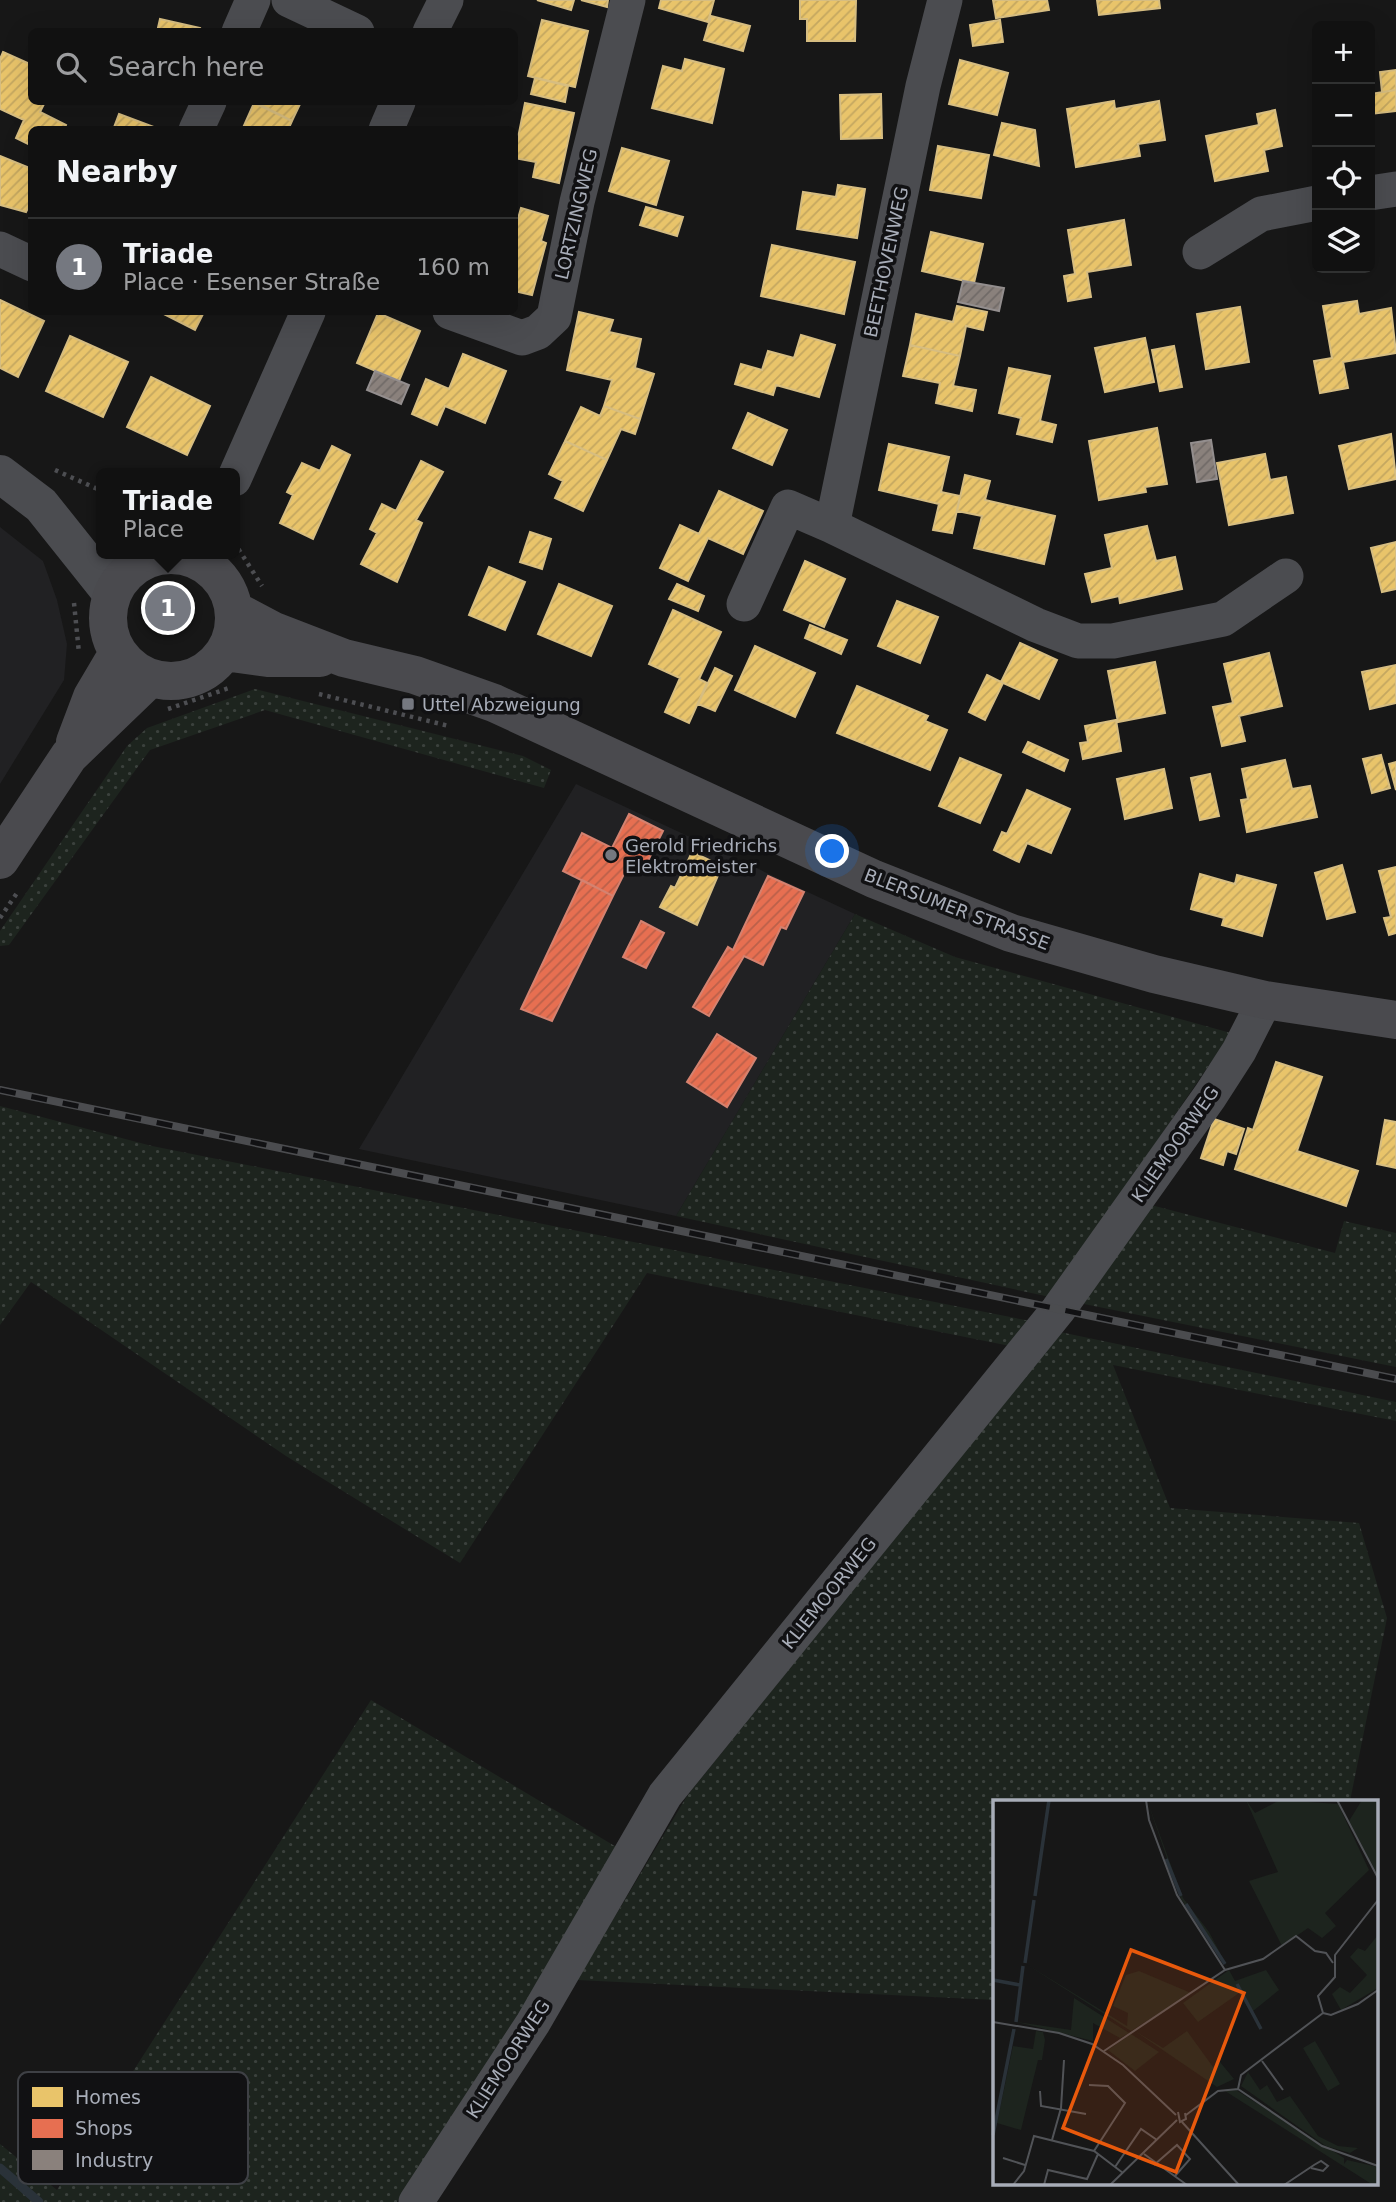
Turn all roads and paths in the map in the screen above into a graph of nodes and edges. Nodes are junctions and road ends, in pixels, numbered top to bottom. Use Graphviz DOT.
graph roads {
  1 [pos="253,0"];
  2 [pos="289,0"];
  3 [pos="446,0"];
  4 [pos="628,0"];
  5 [pos="945,0"];
  6 [pos="241,28"];
  7 [pos="349,28"];
  8 [pos="432,28"];
  9 [pos="208,105"];
  10 [pos="397,105"];
  11 [pos="199,126"];
  12 [pos="388,126"];
  13 [pos="1396,189"];
  14 [pos="1375,192"];
  15 [pos="1312,204"];
  16 [pos="0,249"];
  17 [pos="1200,252"];
  18 [pos="28,262"];
  19 [pos="308,315"];
  20 [pos="458,315"];
  21 [pos="239,468"];
  22 [pos="0,474"];
  23 [pos="41,505"];
  24 [pos="832,526"];
  25 [pos="96,533"];
  26 [pos="240,551"];
  27 [pos="132,559"];
  28 [pos="201,559"];
  29 [pos="1286,576"];
  30 [pos="112,594"];
  31 [pos="268,595"];
  32 [pos="74,601"];
  33 [pos="744,604"];
  34 [pos="234,610"];
  35 [pos="224,652"];
  36 [pos="118,653"];
  37 [pos="79,656"];
  38 [pos="344,658"];
  39 [pos="150,678"];
  40 [pos="69,756"];
  41 [pos="0,860"];
  42 [pos="1265,1000"];
  43 [pos="1396,1020"];
  44 [pos="416,2202"];
  1 -- 6 [label="street"];
  2 -- 7 [label="street"];
  3 -- 8 [label="street"];
  4 -- 20 [label="street, LORTZINGWEG"];
  5 -- 24 [label="street, BEETHOVENWEG"];
  9 -- 11 [label="street"];
  10 -- 12 [label="street"];
  13 -- 14 [label="street"];
  15 -- 17 [label="street"];
  16 -- 18 [label="street"];
  19 -- 21 [label="street"];
  22 -- 23 [label="street"];
  23 -- 25 [label="street"];
  23 -- 30 [label="street"];
  24 -- 29 [label="street"];
  24 -- 33 [label="street"];
  26 -- 31 [label="path"];
  27 -- 30 [label="main road"];
  28 -- 34 [label="main road"];
  30 -- 36 [label="main road"];
  32 -- 37 [label="path"];
  34 -- 35 [label="main road"];
  34 -- 38 [label="main road, BLERSUMER STRASSE"];
  35 -- 38 [label="main road, BLERSUMER STRASSE"];
  35 -- 39 [label="main road"];
  36 -- 39 [label="main road"];
  36 -- 40 [label="main road"];
  38 -- 42 [label="main road, BLERSUMER STRASSE"];
  39 -- 40 [label="main road"];
  40 -- 41 [label="main road"];
  42 -- 43 [label="main road, BLERSUMER STRASSE"];
  42 -- 44 [label="street, KLIEMOORWEG"];
}
